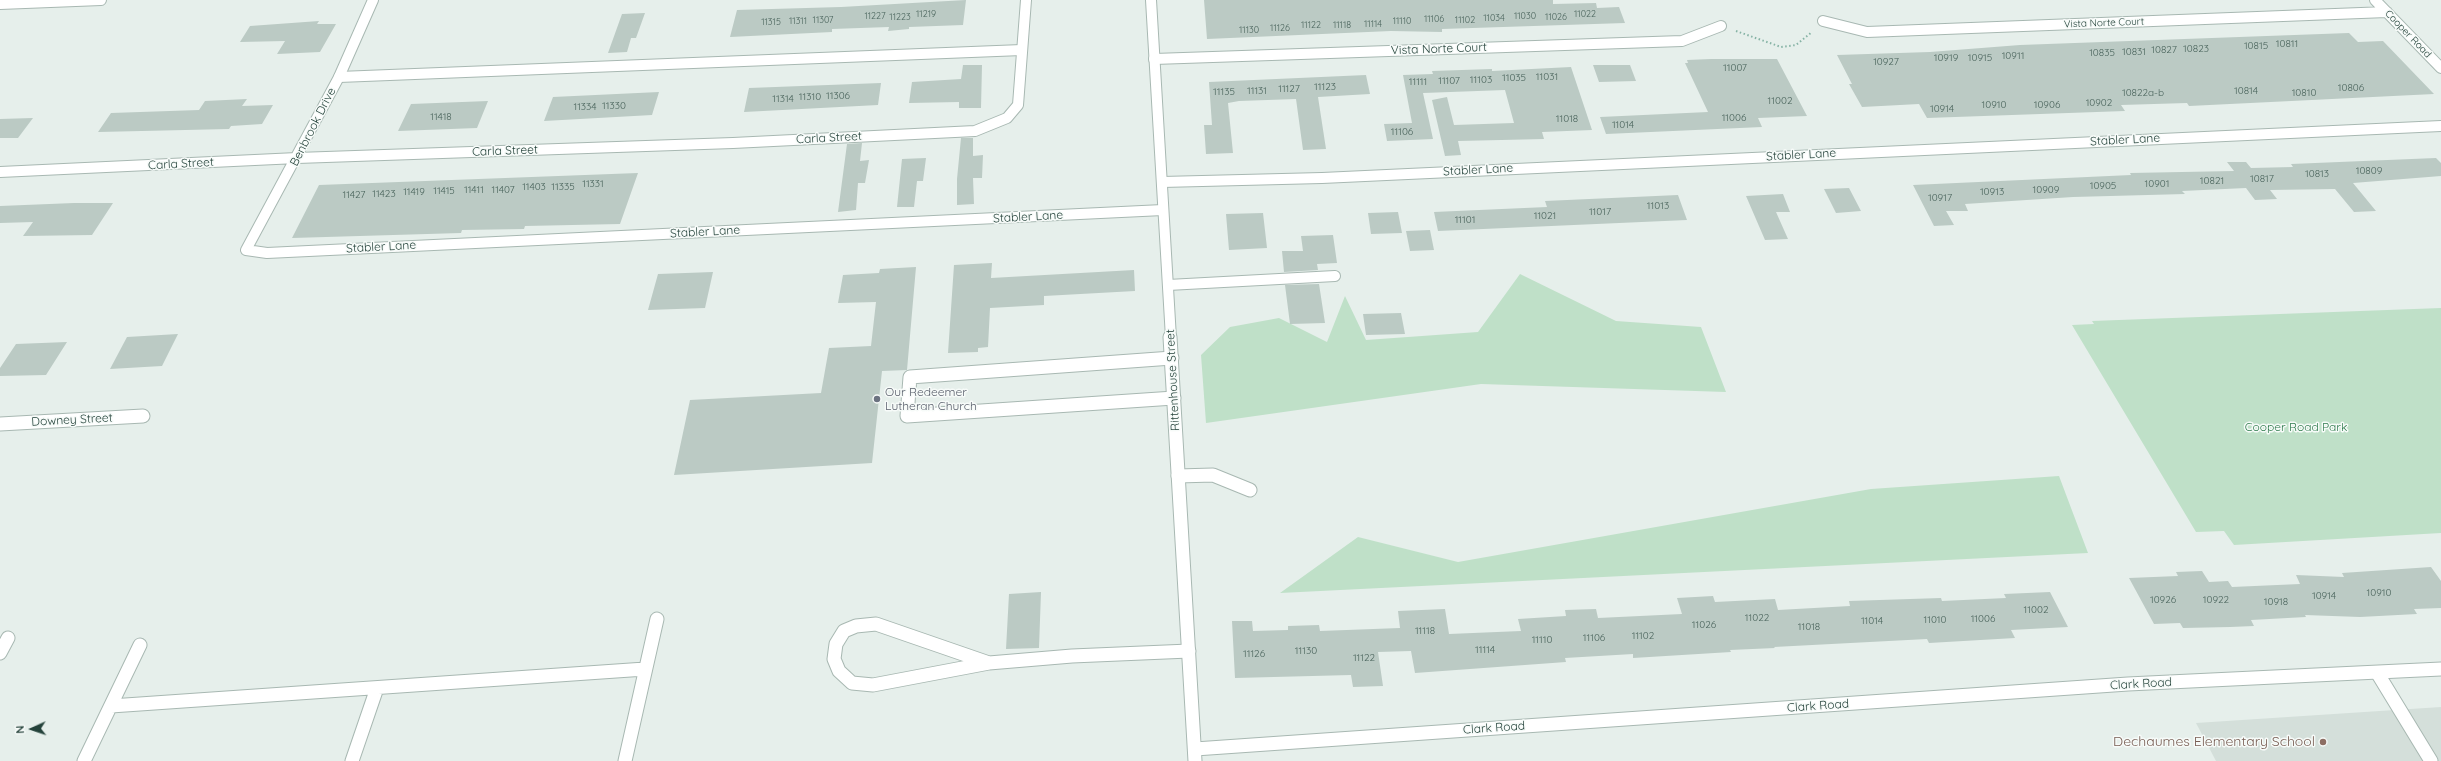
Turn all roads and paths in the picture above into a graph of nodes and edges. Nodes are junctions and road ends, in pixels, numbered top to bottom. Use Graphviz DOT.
graph roads {
  1 [pos="101,0"];
  2 [pos="373,0"];
  3 [pos="1026,0"];
  4 [pos="1151,0"];
  5 [pos="2375,0"];
  6 [pos="0,4"];
  7 [pos="2387,12"];
  8 [pos="1823,21"];
  9 [pos="1721,26"];
  10 [pos="1022,50"];
  11 [pos="1154,59"];
  12 [pos="2441,68"];
  13 [pos="339,77"];
  14 [pos="2441,126"];
  15 [pos="297,158"];
  16 [pos="0,172"];
  17 [pos="1162,182"];
  18 [pos="1163,210"];
  19 [pos="246,250"];
  20 [pos="1335,276"];
  21 [pos="1168,285"];
  22 [pos="1172,358"];
  23 [pos="1174,398"];
  24 [pos="143,416"];
  25 [pos="0,424"];
  26 [pos="1178,476"];
  27 [pos="1250,490"];
  28 [pos="657,619"];
  29 [pos="8,638"];
  30 [pos="140,645"];
  31 [pos="1189,651"];
  32 [pos="0,653"];
  33 [pos="989,663"];
  34 [pos="645,669"];
  35 [pos="2441,669"];
  36 [pos="2378,674"];
  37 [pos="378,688"];
  38 [pos="111,706"];
  39 [pos="1195,755"];
  40 [pos="84,761"];
  41 [pos="352,761"];
  42 [pos="625,761"];
  43 [pos="2431,761"];
  1 -- 6 [label="street"];
  2 -- 13 [label="street, Benbrook Drive"];
  3 -- 10 [label="street"];
  4 -- 11 [label="street, Rittenhouse Street"];
  5 -- 7 [label="street, Cooper Road"];
  7 -- 8 [label="street, Vista Norte Court"];
  7 -- 12 [label="street, Cooper Road"];
  8 -- 9 [label="path"];
  9 -- 11 [label="street, Vista Norte Court"];
  10 -- 13 [label="street"];
  10 -- 15 [label="street, Carla Street"];
  11 -- 17 [label="street, Rittenhouse Street"];
  13 -- 15 [label="street, Benbrook Drive"];
  14 -- 17 [label="street, Stabler Lane"];
  15 -- 16 [label="street, Carla Street"];
  15 -- 19 [label="street, Benbrook Drive"];
  17 -- 18 [label="street, Rittenhouse Street"];
  18 -- 19 [label="street, Stabler Lane"];
  18 -- 21 [label="street, Rittenhouse Street"];
  20 -- 21 [label="street"];
  21 -- 22 [label="street, Rittenhouse Street"];
  22 -- 23 [label="street, Rittenhouse Street"];
  22 -- 23 [label="street"];
  23 -- 26 [label="street, Rittenhouse Street"];
  24 -- 25 [label="street, Downey Street"];
  26 -- 27 [label="street"];
  26 -- 31 [label="street, Rittenhouse Street"];
  28 -- 34 [label="street"];
  29 -- 32 [label="street"];
  30 -- 38 [label="street"];
  31 -- 33 [label="street"];
  31 -- 39 [label="street, Rittenhouse Street"];
  33 -- 33 [label="street"];
  34 -- 37 [label="street"];
  34 -- 42 [label="street"];
  35 -- 36 [label="street, Clark Road"];
  36 -- 39 [label="street, Clark Road"];
  36 -- 43 [label="street"];
  37 -- 38 [label="street"];
  37 -- 41 [label="street"];
  38 -- 40 [label="street"];
}
